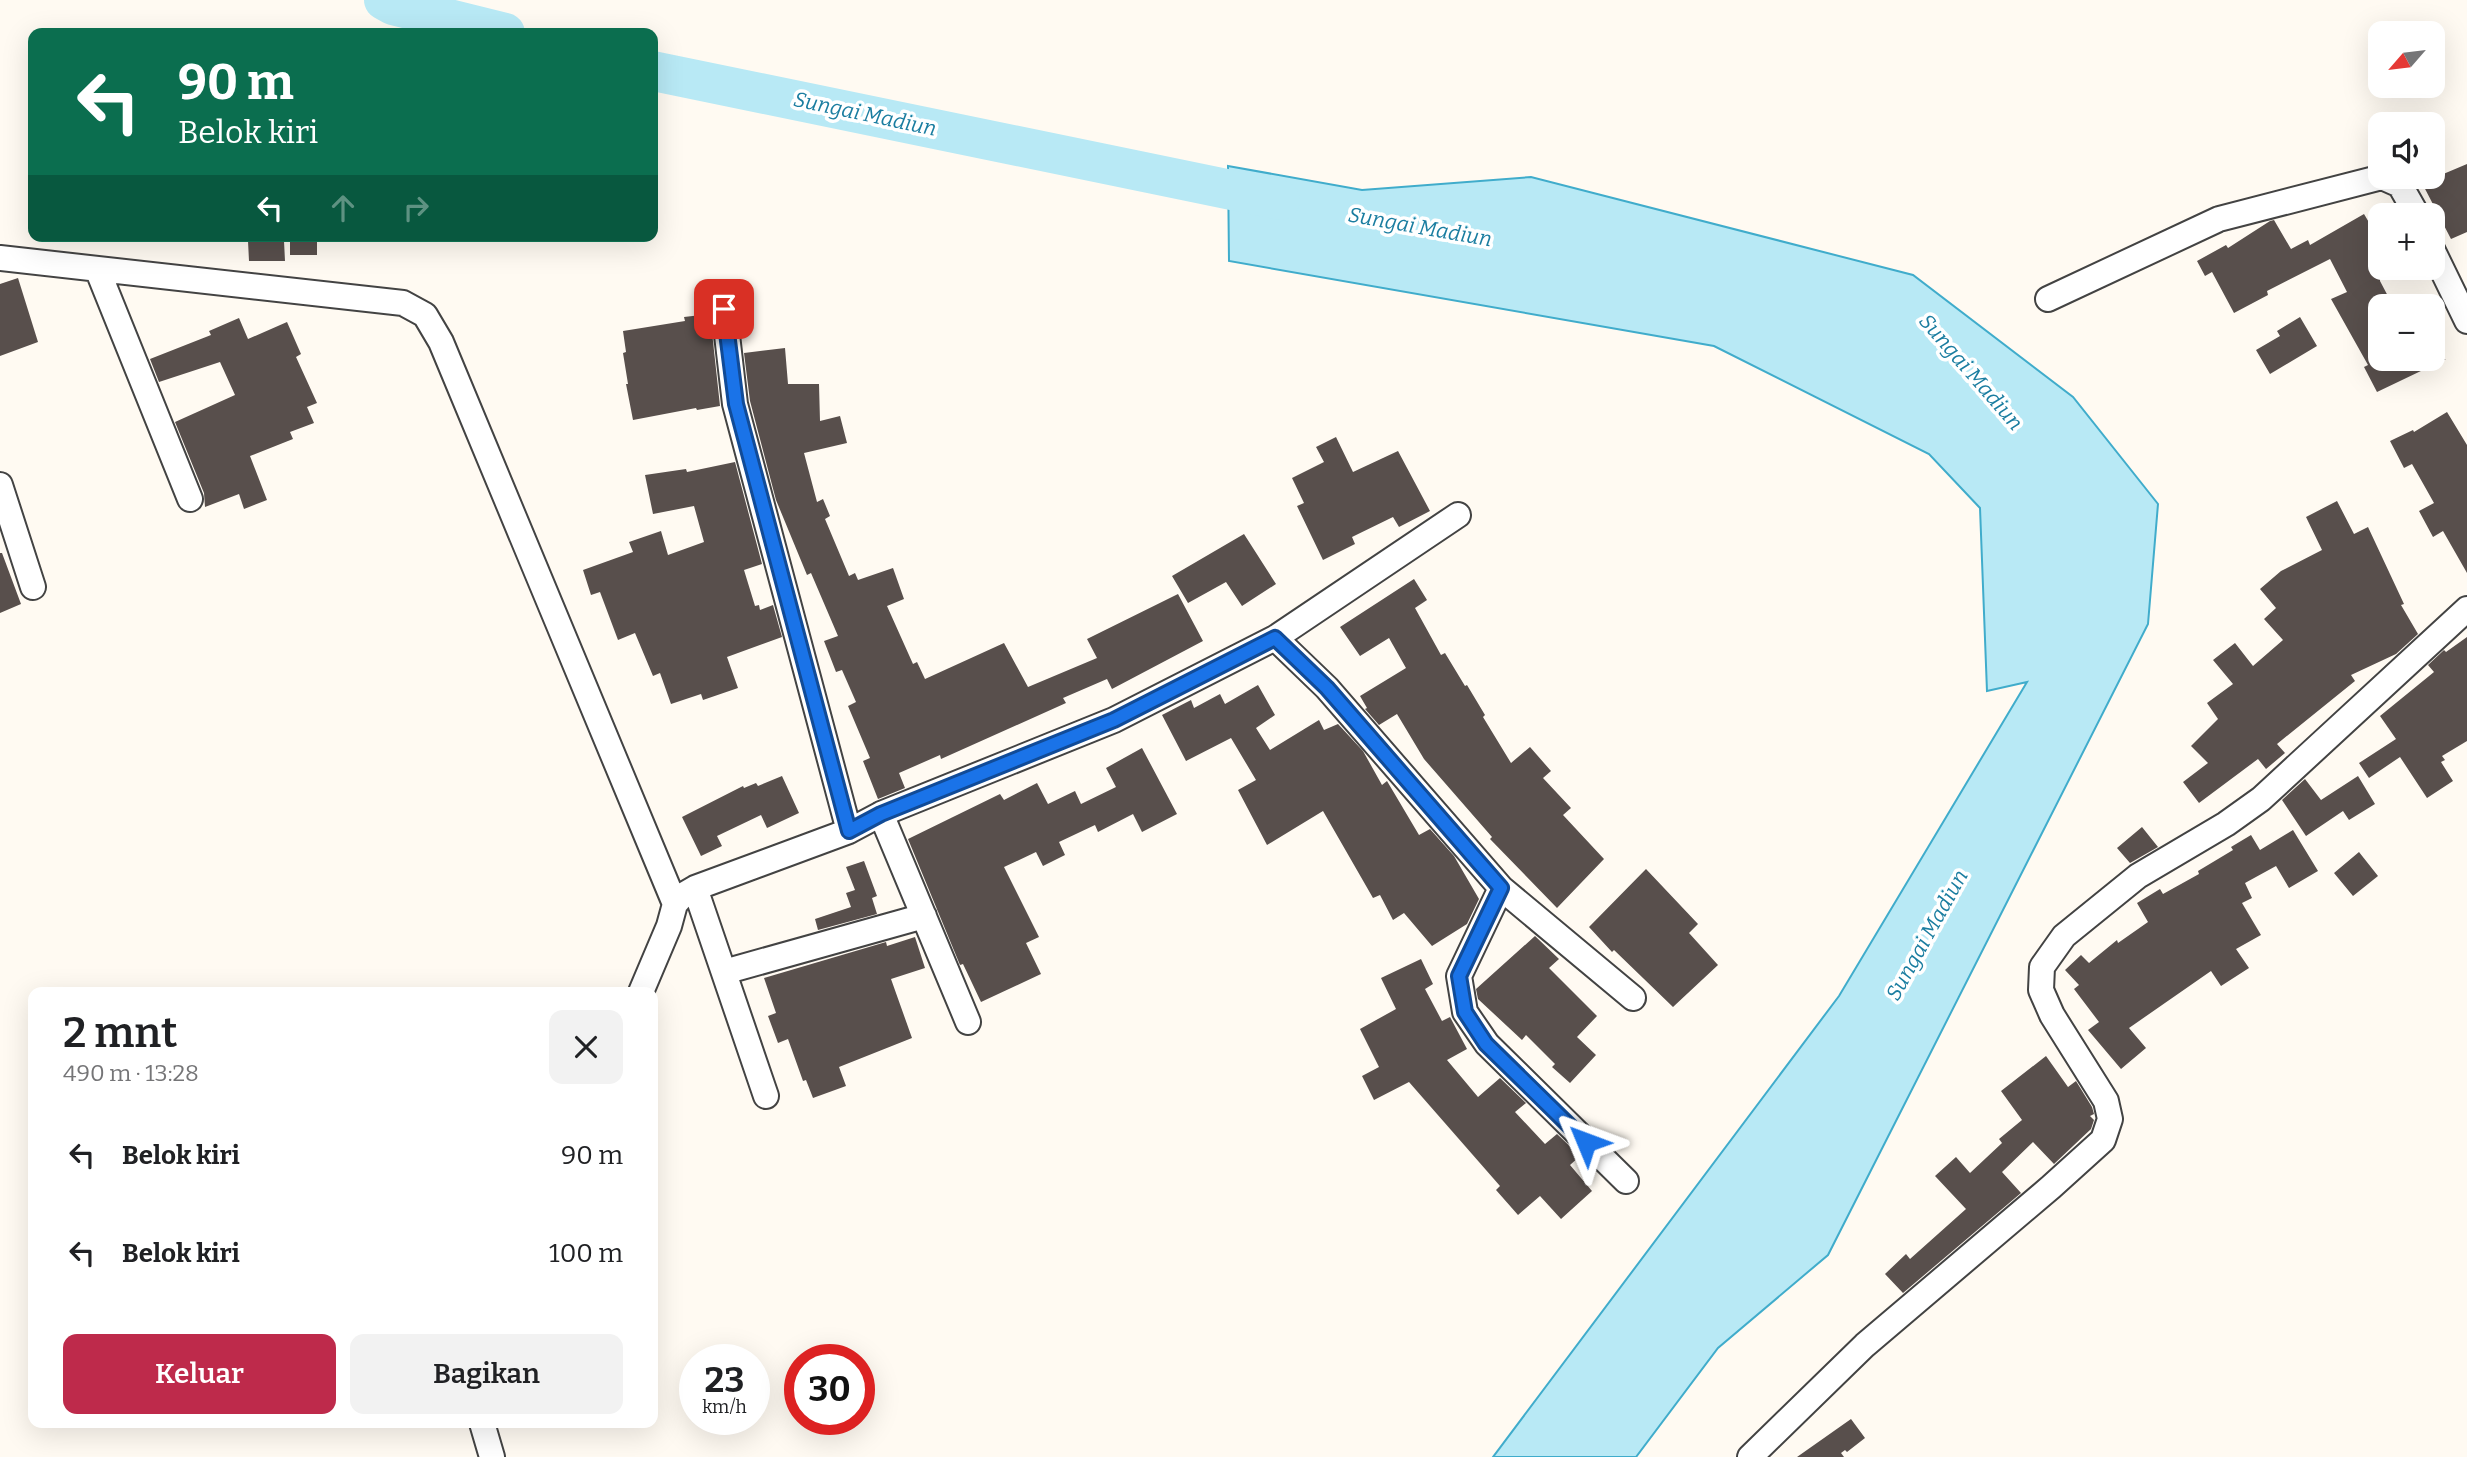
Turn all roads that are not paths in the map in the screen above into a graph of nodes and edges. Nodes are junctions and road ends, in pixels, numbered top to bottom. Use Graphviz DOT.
graph roads {
  1 [pos="2410,203"];
  2 [pos="0,258"];
  3 [pos="98,271"];
  4 [pos="2445,275"];
  5 [pos="2048,299"];
  6 [pos="724,309"];
  7 [pos="2467,321"];
  8 [pos="0,485"];
  9 [pos="190,499"];
  10 [pos="1458,515"];
  11 [pos="33,587"];
  12 [pos="2467,609"];
  13 [pos="1275,638"];
  14 [pos="881,814"];
  15 [pos="849,831"];
  16 [pos="695,888"];
  17 [pos="1501,888"];
  18 [pos="676,904"];
  19 [pos="924,916"];
  20 [pos="724,972"];
  21 [pos="643,987"];
  22 [pos="1633,998"];
  23 [pos="968,1022"];
  24 [pos="766,1096"];
  25 [pos="1626,1181"];
  26 [pos="483,1428"];
  27 [pos="492,1457"];
  28 [pos="1750,1457"];
  1 -- 5 [label="street"];
  2 -- 3 [label="street"];
  3 -- 9 [label="street"];
  3 -- 18 [label="street"];
  4 -- 7 [label="street"];
  6 -- 15 [label="street"];
  8 -- 11 [label="street"];
  10 -- 13 [label="street"];
  12 -- 28 [label="street"];
  13 -- 14 [label="street"];
  13 -- 17 [label="street"];
  14 -- 15 [label="street"];
  14 -- 19 [label="street"];
  15 -- 16 [label="street"];
  16 -- 18 [label="street"];
  16 -- 20 [label="street"];
  17 -- 22 [label="street"];
  17 -- 25 [label="street"];
  18 -- 21 [label="street"];
  19 -- 20 [label="street"];
  19 -- 23 [label="street"];
  20 -- 24 [label="street"];
  26 -- 27 [label="street"];
}
